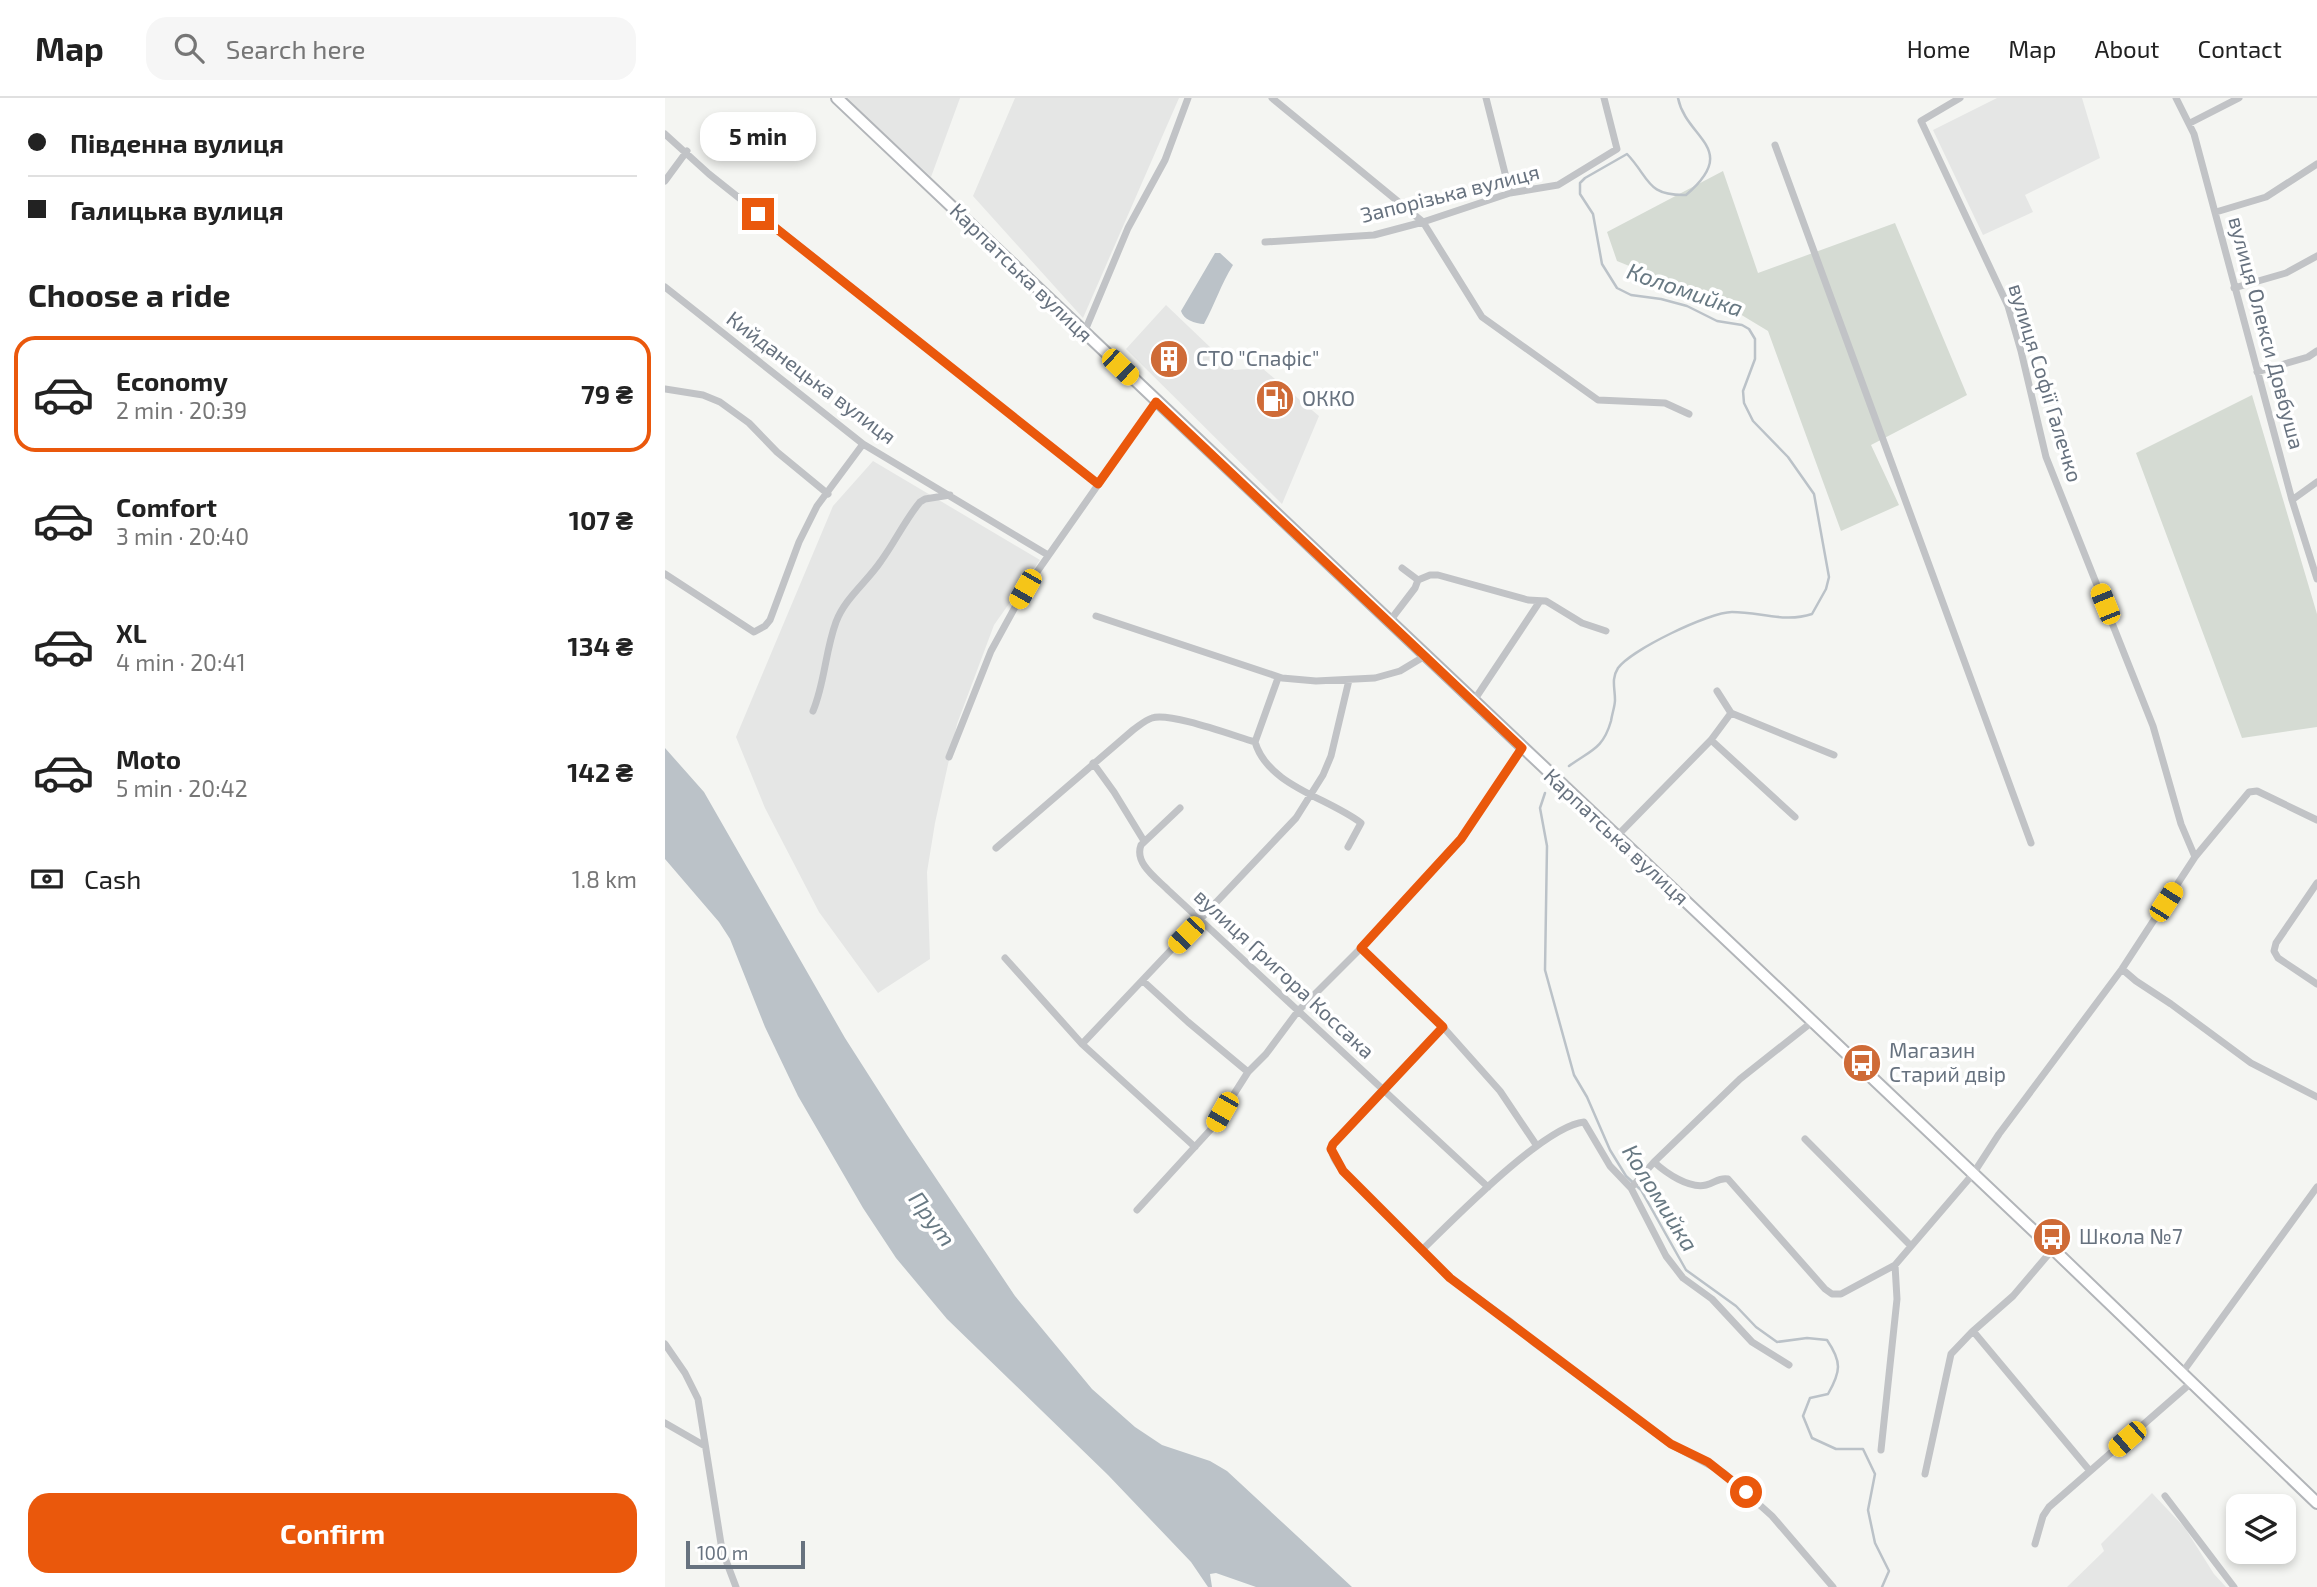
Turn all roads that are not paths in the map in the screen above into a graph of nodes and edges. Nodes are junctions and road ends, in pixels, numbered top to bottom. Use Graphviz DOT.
graph roads {
  1 [pos="837,98"];
  2 [pos="1188,98"];
  3 [pos="1272,98"];
  4 [pos="1486,98"];
  5 [pos="1604,98"];
  6 [pos="1960,98"];
  7 [pos="2176,98"];
  8 [pos="2239,98"];
  9 [pos="2190,123"];
  10 [pos="665,134"];
  11 [pos="1775,145"];
  12 [pos="687,151"];
  13 [pos="2317,164"];
  14 [pos="665,181"];
  15 [pos="1510,193"];
  16 [pos="2216,212"];
  17 [pos="1423,222"];
  18 [pos="1265,242"];
  19 [pos="2317,256"];
  20 [pos="665,288"];
  21 [pos="2234,288"];
  22 [pos="1084,333"];
  23 [pos="2317,351"];
  24 [pos="2257,372"];
  25 [pos="665,389"];
  26 [pos="1156,402"];
  27 [pos="1689,414"];
  28 [pos="863,444"];
  29 [pos="2317,482"];
  30 [pos="1098,484"];
  31 [pos="828,494"];
  32 [pos="950,495"];
  33 [pos="2292,500"];
  34 [pos="1048,555"];
  35 [pos="1402,568"];
  36 [pos="665,574"];
  37 [pos="2317,579"];
  38 [pos="1419,580"];
  39 [pos="1540,601"];
  40 [pos="1096,616"];
  41 [pos="1389,622"];
  42 [pos="1606,631"];
  43 [pos="1425,656"];
  44 [pos="1278,677"];
  45 [pos="1349,680"];
  46 [pos="1717,691"];
  47 [pos="1473,702"];
  48 [pos="813,711"];
  49 [pos="1731,713"];
  50 [pos="1711,740"];
  51 [pos="1255,742"];
  52 [pos="1522,748"];
  53 [pos="1834,755"];
  54 [pos="949,757"];
  55 [pos="1093,763"];
  56 [pos="1311,796"];
  57 [pos="1180,808"];
  58 [pos="1795,817"];
  59 [pos="2317,820"];
  60 [pos="1617,836"];
  61 [pos="1144,841"];
  62 [pos="2031,843"];
  63 [pos="1348,847"];
  64 [pos="996,848"];
  65 [pos="2195,857"];
  66 [pos="2317,883"];
  67 [pos="1201,920"];
  68 [pos="1361,948"];
  69 [pos="1005,958"];
  70 [pos="2122,969"];
  71 [pos="1143,981"];
  72 [pos="2317,984"];
  73 [pos="1298,1011"];
  74 [pos="1812,1022"];
  75 [pos="1443,1027"];
  76 [pos="1082,1044"];
  77 [pos="1248,1072"];
  78 [pos="1383,1089"];
  79 [pos="2317,1097"];
  80 [pos="1805,1139"];
  81 [pos="1537,1146"];
  82 [pos="1195,1147"];
  83 [pos="1654,1162"];
  84 [pos="1973,1174"];
  85 [pos="1634,1185"];
  86 [pos="1488,1187"];
  87 [pos="2317,1187"];
  88 [pos="1137,1210"];
  89 [pos="1910,1245"];
  90 [pos="1422,1250"];
  91 [pos="2053,1250"];
  92 [pos="1895,1265"];
  93 [pos="1973,1331"];
  94 [pos="665,1345"];
  95 [pos="1789,1365"];
  96 [pos="2182,1373"];
  97 [pos="2192,1382"];
  98 [pos="665,1423"];
  99 [pos="705,1446"];
  100 [pos="1881,1450"];
  101 [pos="2090,1471"];
  102 [pos="1925,1474"];
  103 [pos="2165,1496"];
  104 [pos="2317,1503"];
  105 [pos="2035,1544"];
  106 [pos="736,1587"];
  107 [pos="1833,1587"];
  108 [pos="2234,1587"];
  1 -- 22 [label="main road, Карпатська вулиця"];
  2 -- 22 [label="street"];
  3 -- 17 [label="street"];
  4 -- 15 [label="street"];
  5 -- 15 [label="street, Запорізька вулиця"];
  6 -- 65 [label="street, вулиця Софії Галечко"];
  7 -- 9 [label="street, вулиця Олекси Довбуша"];
  8 -- 9 [label="street"];
  9 -- 16 [label="street, вулиця Олекси Довбуша"];
  10 -- 12 [label="street"];
  11 -- 62 [label="street"];
  12 -- 14 [label="street"];
  12 -- 30 [label="street"];
  13 -- 16 [label="street"];
  15 -- 17 [label="street, Запорізька вулиця"];
  16 -- 21 [label="street, вулиця Олекси Довбуша"];
  17 -- 18 [label="street, Запорізька вулиця"];
  17 -- 27 [label="street"];
  19 -- 21 [label="street"];
  20 -- 28 [label="street, Кийданецька вулиця"];
  21 -- 24 [label="street, вулиця Олекси Довбуша"];
  22 -- 26 [label="main road, Карпатська вулиця"];
  23 -- 24 [label="street"];
  24 -- 33 [label="street, вулиця Олекси Довбуша"];
  25 -- 31 [label="street"];
  26 -- 30 [label="street"];
  26 -- 41 [label="main road, Карпатська вулиця"];
  28 -- 31 [label="street"];
  28 -- 32 [label="street, Кийданецька вулиця"];
  29 -- 33 [label="street"];
  30 -- 34 [label="street"];
  31 -- 36 [label="street"];
  32 -- 34 [label="street, Кийданецька вулиця"];
  32 -- 48 [label="street"];
  33 -- 37 [label="street, вулиця Олекси Довбуша"];
  34 -- 54 [label="street"];
  35 -- 38 [label="street"];
  38 -- 39 [label="street"];
  38 -- 41 [label="street"];
  39 -- 42 [label="street"];
  39 -- 47 [label="street"];
  40 -- 44 [label="street"];
  41 -- 43 [label="main road, Карпатська вулиця"];
  43 -- 45 [label="street"];
  43 -- 47 [label="main road, Карпатська вулиця"];
  44 -- 45 [label="street"];
  44 -- 51 [label="street"];
  45 -- 56 [label="street"];
  46 -- 49 [label="street"];
  47 -- 52 [label="main road, Карпатська вулиця"];
  49 -- 50 [label="street"];
  49 -- 53 [label="street"];
  50 -- 58 [label="street"];
  50 -- 60 [label="street"];
  51 -- 55 [label="street"];
  51 -- 56 [label="street"];
  52 -- 60 [label="main road, Карпатська вулиця"];
  52 -- 68 [label="street"];
  55 -- 61 [label="street"];
  55 -- 64 [label="street"];
  56 -- 63 [label="street"];
  56 -- 67 [label="street"];
  57 -- 61 [label="street"];
  59 -- 65 [label="street"];
  60 -- 74 [label="main road, Карпатська вулиця"];
  61 -- 67 [label="street, вулиця Григора Коссака"];
  65 -- 70 [label="street"];
  66 -- 72 [label="street"];
  67 -- 71 [label="street"];
  67 -- 73 [label="street, вулиця Григора Коссака"];
  68 -- 73 [label="street"];
  68 -- 75 [label="street"];
  69 -- 76 [label="street"];
  70 -- 79 [label="street"];
  70 -- 84 [label="street"];
  71 -- 76 [label="street"];
  71 -- 77 [label="street"];
  73 -- 77 [label="street"];
  73 -- 78 [label="street, вулиця Григора Коссака"];
  74 -- 83 [label="street"];
  74 -- 84 [label="main road, Карпатська вулиця"];
  75 -- 78 [label="street"];
  75 -- 81 [label="street"];
  76 -- 82 [label="street"];
  77 -- 82 [label="street"];
  78 -- 86 [label="street, вулиця Григора Коссака"];
  78 -- 90 [label="street"];
  80 -- 89 [label="street"];
  81 -- 85 [label="street"];
  81 -- 86 [label="street"];
  82 -- 88 [label="street"];
  83 -- 85 [label="street"];
  83 -- 92 [label="street"];
  84 -- 89 [label="street"];
  84 -- 91 [label="main road, Карпатська вулиця"];
  85 -- 95 [label="street"];
  86 -- 90 [label="street"];
  87 -- 96 [label="street"];
  89 -- 92 [label="street"];
  90 -- 107 [label="street"];
  91 -- 93 [label="street"];
  91 -- 96 [label="main road, Карпатська вулиця"];
  92 -- 100 [label="street"];
  93 -- 101 [label="street"];
  93 -- 102 [label="street"];
  94 -- 99 [label="street"];
  96 -- 97 [label="main road, Карпатська вулиця"];
  97 -- 101 [label="street"];
  97 -- 104 [label="main road, Карпатська вулиця"];
  98 -- 99 [label="street"];
  99 -- 106 [label="street"];
  101 -- 105 [label="street"];
  103 -- 108 [label="street"];
}
